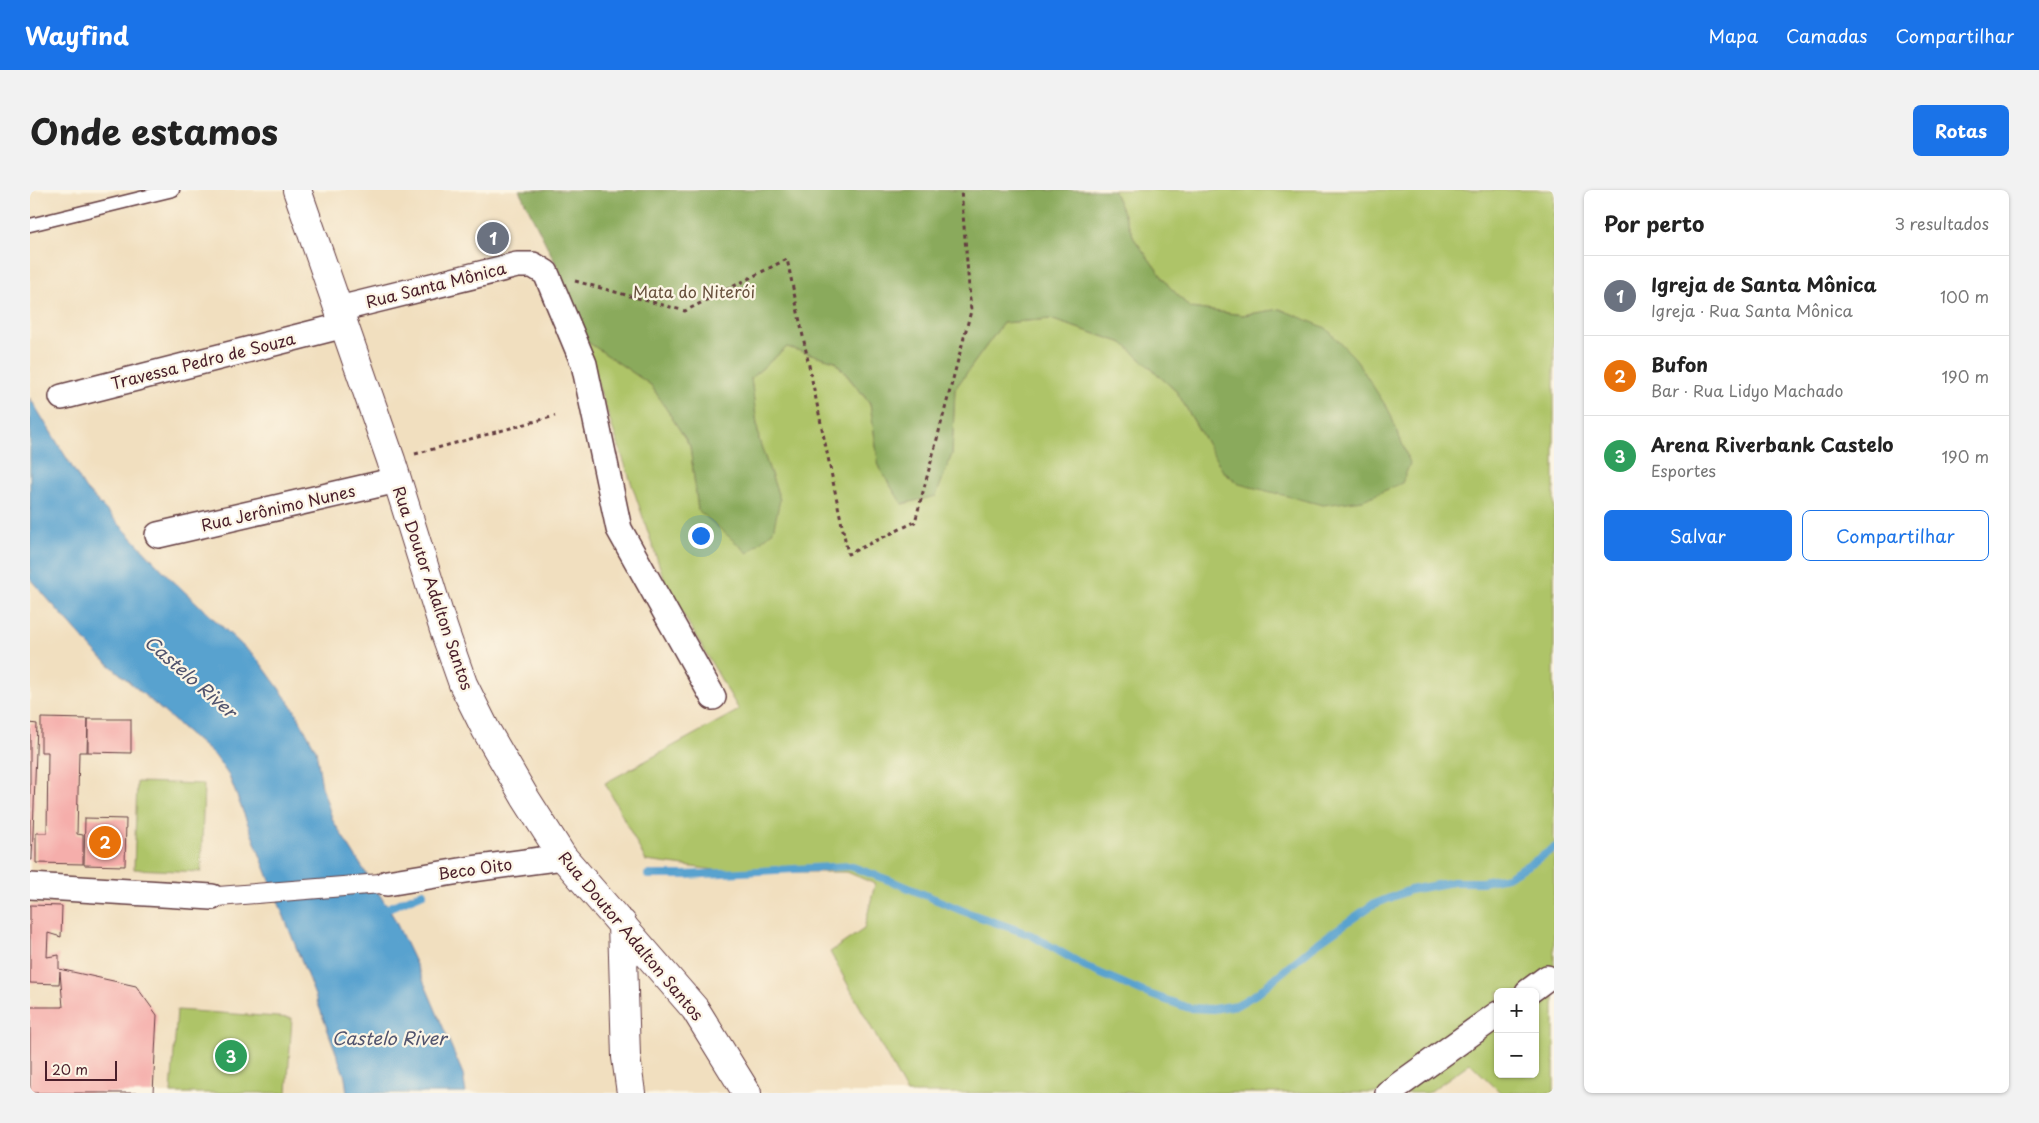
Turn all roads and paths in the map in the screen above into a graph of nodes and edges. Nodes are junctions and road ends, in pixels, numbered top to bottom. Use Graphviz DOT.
graph roads {
  1 [pos="173,190"];
  2 [pos="297,190"];
  3 [pos="961,190"];
  4 [pos="30,225"];
  5 [pos="539,269"];
  6 [pos="342,317"];
  7 [pos="62,397"];
  8 [pos="554,416"];
  9 [pos="394,470"];
  10 [pos="158,535"];
  11 [pos="713,697"];
  12 [pos="563,857"];
  13 [pos="387,883"];
  14 [pos="30,886"];
  15 [pos="212,897"];
  16 [pos="622,924"];
  17 [pos="1494,1017"];
  18 [pos="631,1093"];
  19 [pos="747,1093"];
  20 [pos="1388,1093"];
  1 -- 4 [label="lane"];
  2 -- 6 [label="main road, Rua Doutor Adalton Santos"];
  3 -- 5 [label="path"];
  5 -- 6 [label="street, Rua Santa Mônica"];
  5 -- 11 [label="street"];
  6 -- 7 [label="street, Travessa Pedro de Souza"];
  6 -- 9 [label="main road, Rua Doutor Adalton Santos"];
  8 -- 9 [label="path"];
  9 -- 10 [label="street, Rua Jerônimo Nunes"];
  9 -- 12 [label="main road, Rua Doutor Adalton Santos"];
  12 -- 13 [label="street, Beco Oito"];
  12 -- 16 [label="main road, Rua Doutor Adalton Santos"];
  13 -- 15 [label="street"];
  14 -- 15 [label="street"];
  16 -- 18 [label="main road"];
  16 -- 19 [label="main road, Rua Doutor Adalton Santos"];
  17 -- 20 [label="street"];
}
